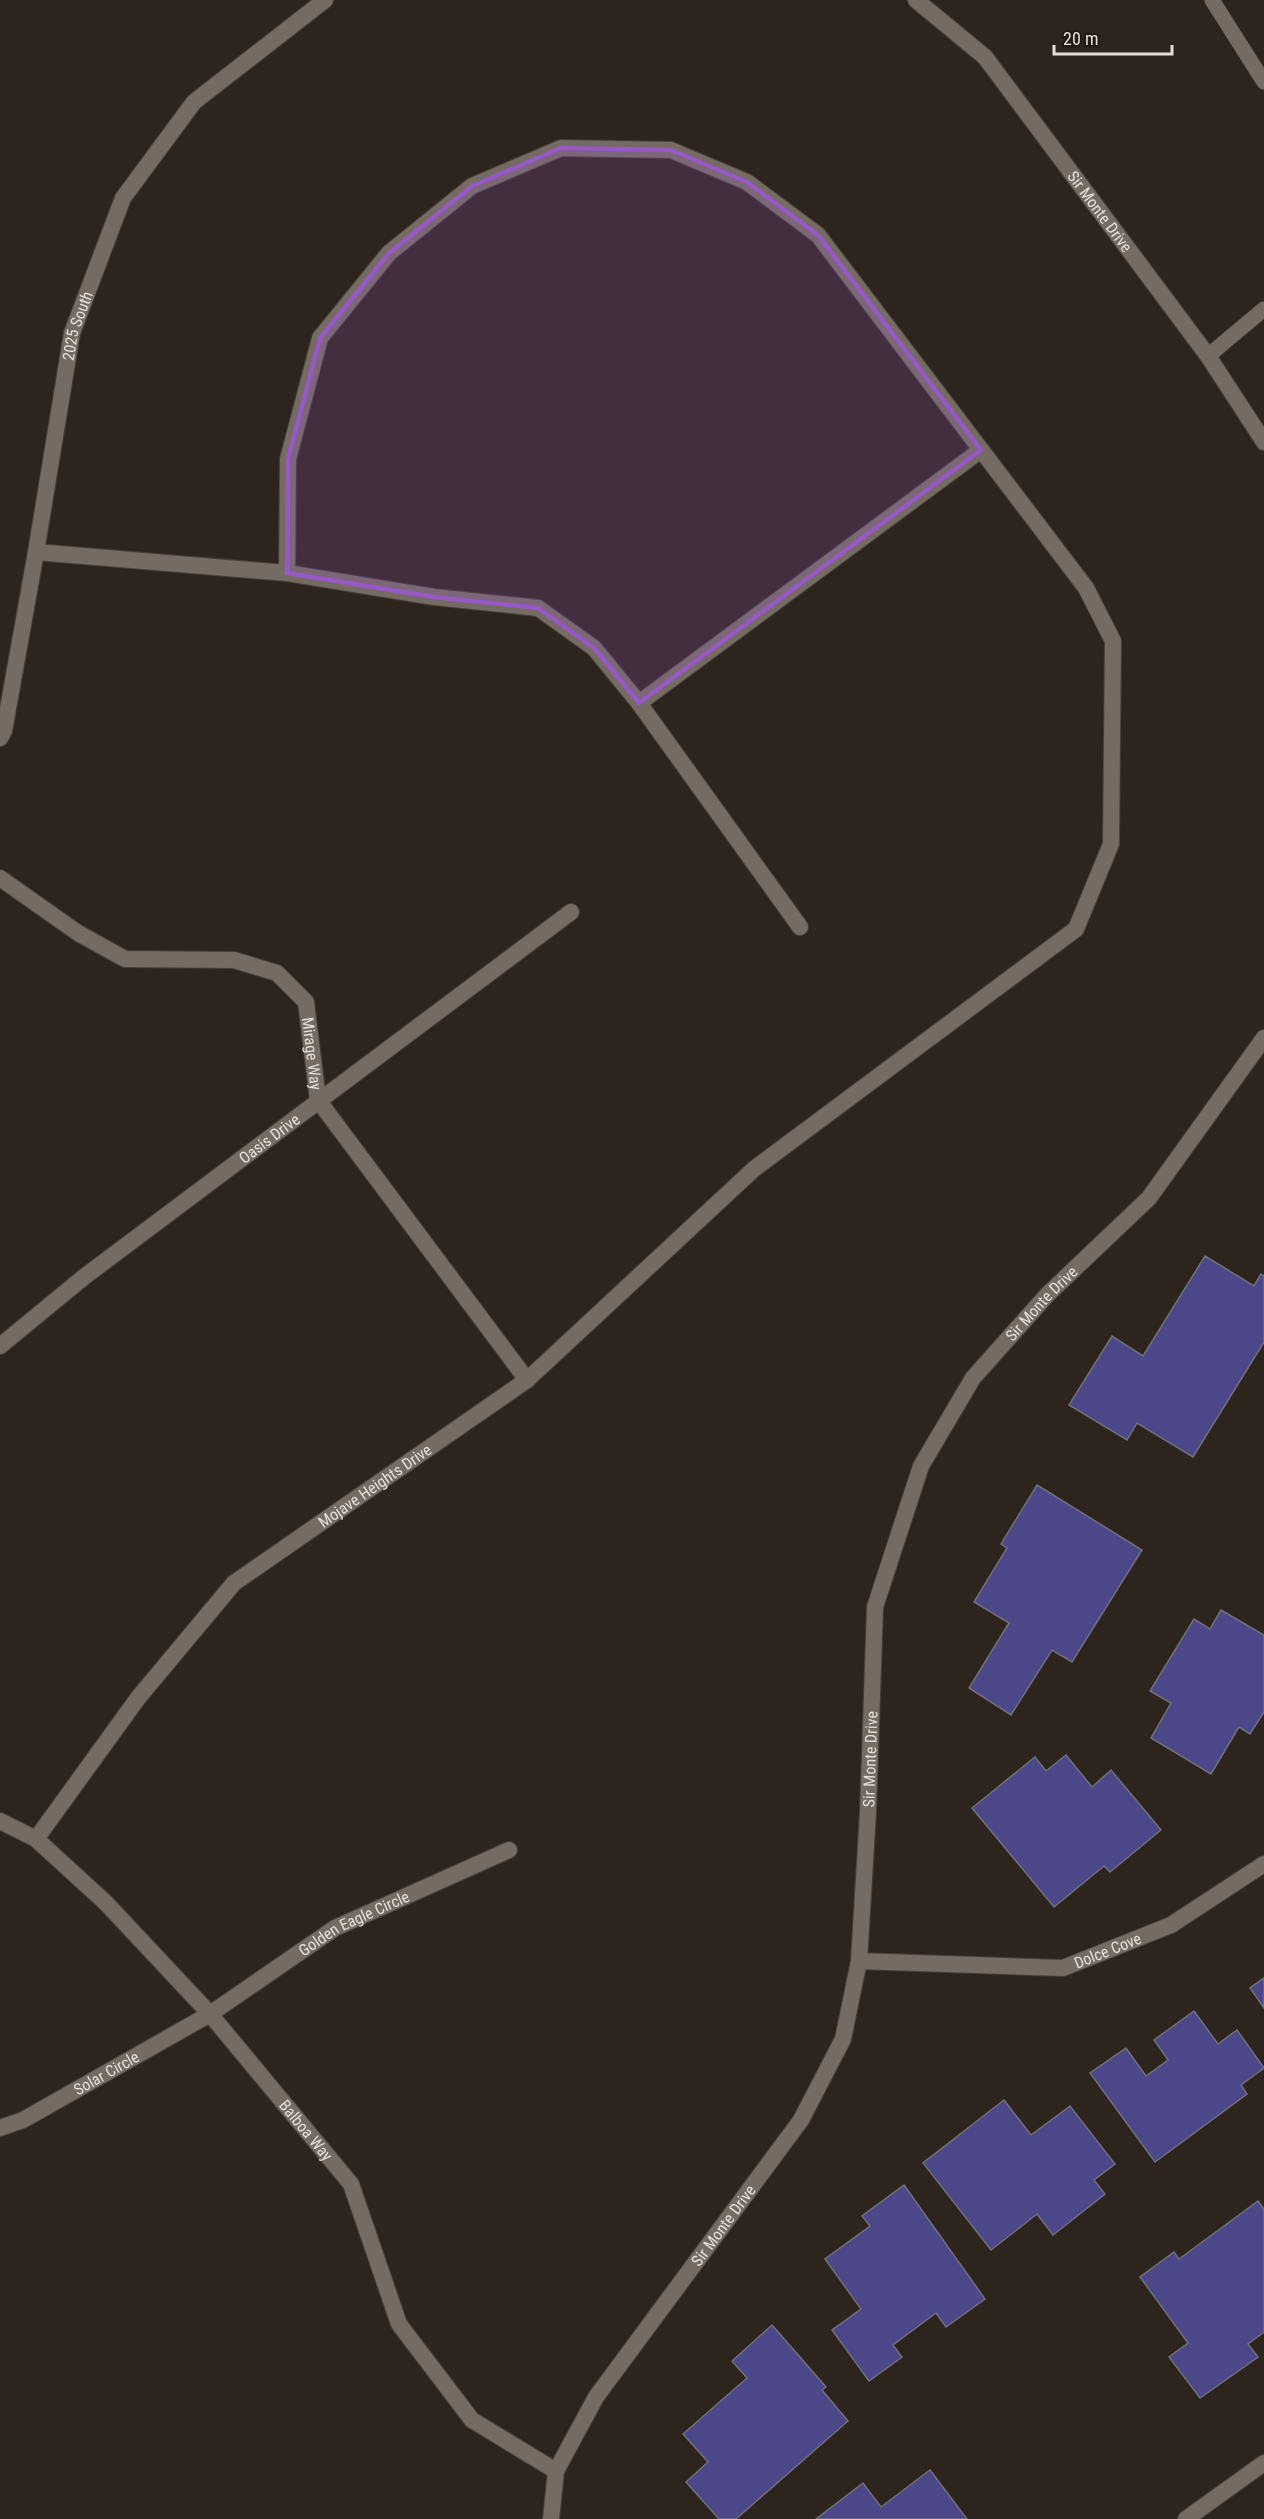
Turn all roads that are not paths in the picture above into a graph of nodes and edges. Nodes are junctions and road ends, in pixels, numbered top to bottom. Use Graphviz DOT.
graph roads {
  1 [pos="324,0"];
  2 [pos="916,0"];
  3 [pos="1212,0"];
  4 [pos="1264,82"];
  5 [pos="1264,309"];
  6 [pos="1208,356"];
  7 [pos="1264,442"];
  8 [pos="981,450"];
  9 [pos="36,552"];
  10 [pos="287,573"];
  11 [pos="639,704"];
  12 [pos="0,738"];
  13 [pos="0,878"];
  14 [pos="572,912"];
  15 [pos="801,927"];
  16 [pos="1264,1038"];
  17 [pos="318,1100"];
  18 [pos="0,1346"];
  19 [pos="527,1380"];
  20 [pos="0,1821"];
  21 [pos="36,1839"];
  22 [pos="508,1850"];
  23 [pos="1264,1864"];
  24 [pos="859,1961"];
  25 [pos="210,2014"];
  26 [pos="0,2128"];
  27 [pos="1264,2463"];
  28 [pos="556,2471"];
  29 [pos="551,2519"];
  30 [pos="1186,2519"];
  1 -- 9 [label="street, 2025 South"];
  2 -- 6 [label="street, Sir Monte Drive"];
  3 -- 4 [label="lane"];
  5 -- 6 [label="lane"];
  6 -- 7 [label="street, Sir Monte Drive"];
  8 -- 10 [label="street, Mojave Heights Drive"];
  8 -- 11 [label="street"];
  8 -- 19 [label="street, Mojave Heights Drive"];
  9 -- 10 [label="street"];
  9 -- 12 [label="street, 2025 South"];
  10 -- 11 [label="street"];
  11 -- 15 [label="street"];
  13 -- 17 [label="street, Mirage Way"];
  14 -- 17 [label="street, Oasis Drive"];
  16 -- 24 [label="street, Sir Monte Drive"];
  17 -- 18 [label="street, Oasis Drive"];
  17 -- 19 [label="street, Mirage Way"];
  19 -- 21 [label="street, Mojave Heights Drive"];
  20 -- 21 [label="street, Balboa Way"];
  21 -- 25 [label="street, Balboa Way"];
  22 -- 25 [label="street, Golden Eagle Circle"];
  23 -- 24 [label="street, Dolce Cove"];
  24 -- 28 [label="street, Sir Monte Drive"];
  25 -- 26 [label="street, Solar Circle"];
  25 -- 28 [label="street, Balboa Way"];
  27 -- 30 [label="street"];
  28 -- 29 [label="street, Sir Monte Drive"];
}
